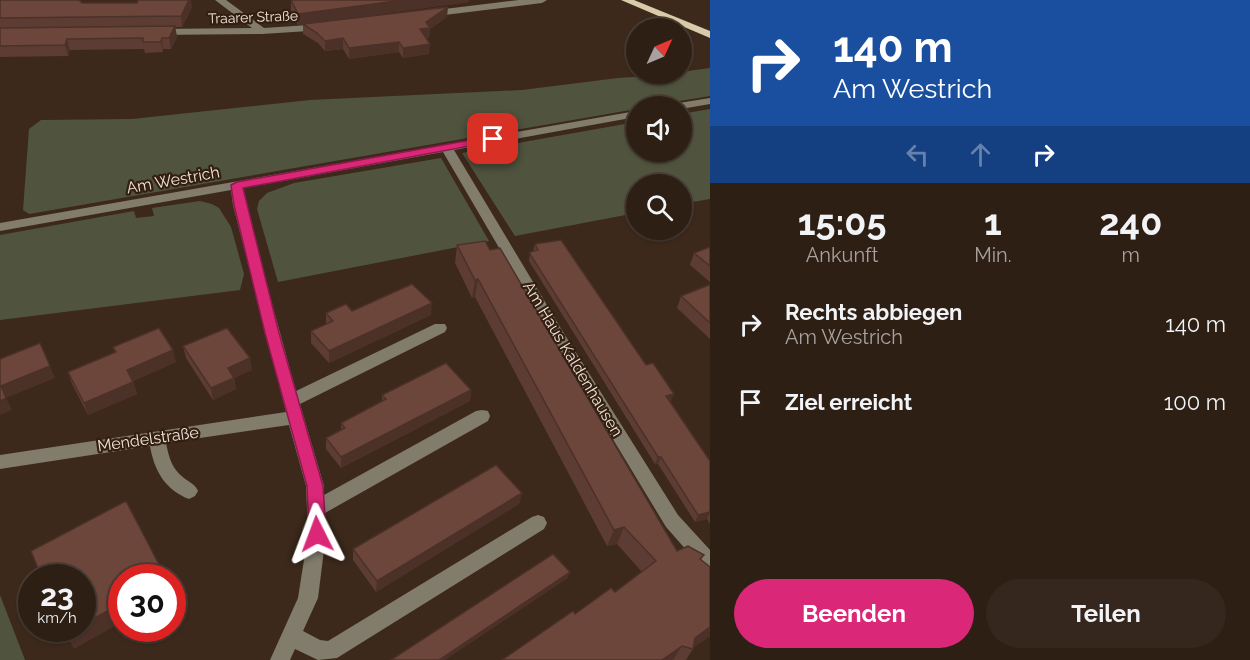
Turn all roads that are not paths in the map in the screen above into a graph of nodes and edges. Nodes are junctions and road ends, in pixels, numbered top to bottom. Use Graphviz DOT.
graph roads {
  1 [pos="220,0"];
  2 [pos="542,0"];
  3 [pos="626,0"];
  4 [pos="421,15"];
  5 [pos="331,26"];
  6 [pos="262,32"];
  7 [pos="143,33"];
  8 [pos="710,35"];
  9 [pos="710,101"];
  10 [pos="692,104"];
  11 [pos="626,116"];
  12 [pos="447,148"];
  13 [pos="237,185"];
  14 [pos="0,227"];
  15 [pos="440,328"];
  16 [pos="293,409"];
  17 [pos="482,416"];
  18 [pos="157,438"];
  19 [pos="0,462"];
  20 [pos="189,491"];
  21 [pos="316,509"];
  22 [pos="538,523"];
  23 [pos="710,563"];
  24 [pos="292,636"];
  25 [pos="280,660"];
  1 -- 6 [label="street"];
  2 -- 4 [label="street"];
  3 -- 8 [label="main road"];
  5 -- 6 [label="street, Traarer Straße"];
  6 -- 7 [label="street, Traarer Straße"];
  9 -- 10 [label="street"];
  11 -- 12 [label="street, Am Westrich"];
  12 -- 13 [label="street, Am Westrich"];
  12 -- 23 [label="street, Am Haus Kaldenhausen"];
  13 -- 14 [label="street, Am Westrich"];
  13 -- 16 [label="street"];
  15 -- 16 [label="street, Mendelstraße"];
  16 -- 18 [label="street, Mendelstraße"];
  16 -- 21 [label="street"];
  17 -- 21 [label="street"];
  18 -- 19 [label="street, Mendelstraße"];
  18 -- 20 [label="street"];
  21 -- 24 [label="street"];
  22 -- 24 [label="street"];
  24 -- 25 [label="street"];
}
